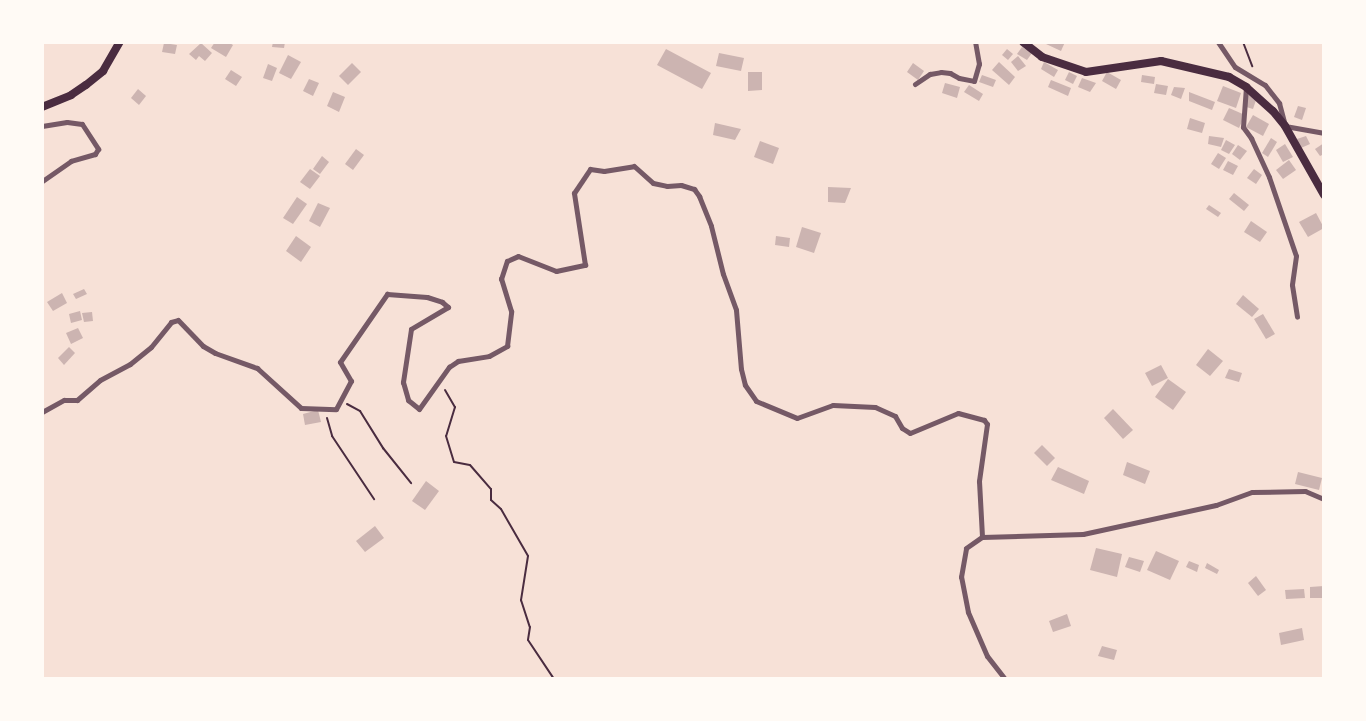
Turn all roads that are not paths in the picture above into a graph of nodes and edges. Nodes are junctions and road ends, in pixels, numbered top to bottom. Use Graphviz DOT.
graph roads {
  1 [pos="120,42"];
  2 [pos="975,42"];
  3 [pos="1023,42"];
  4 [pos="1218,42"];
  5 [pos="915,84"];
  6 [pos="1246,87"];
  7 [pos="42,107"];
  8 [pos="42,126"];
  9 [pos="1285,126"];
  10 [pos="1324,133"];
  11 [pos="42,181"];
  12 [pos="1324,195"];
  13 [pos="1297,317"];
  14 [pos="42,412"];
  15 [pos="1324,499"];
  16 [pos="982,537"];
  17 [pos="1005,679"];
  1 -- 7 [label="main road"];
  2 -- 5 [label="street"];
  3 -- 6 [label="main road"];
  4 -- 9 [label="street"];
  6 -- 9 [label="main road"];
  6 -- 13 [label="street"];
  8 -- 11 [label="street"];
  9 -- 10 [label="street"];
  9 -- 12 [label="main road"];
  14 -- 16 [label="street"];
  15 -- 16 [label="street"];
  16 -- 17 [label="street"];
}
